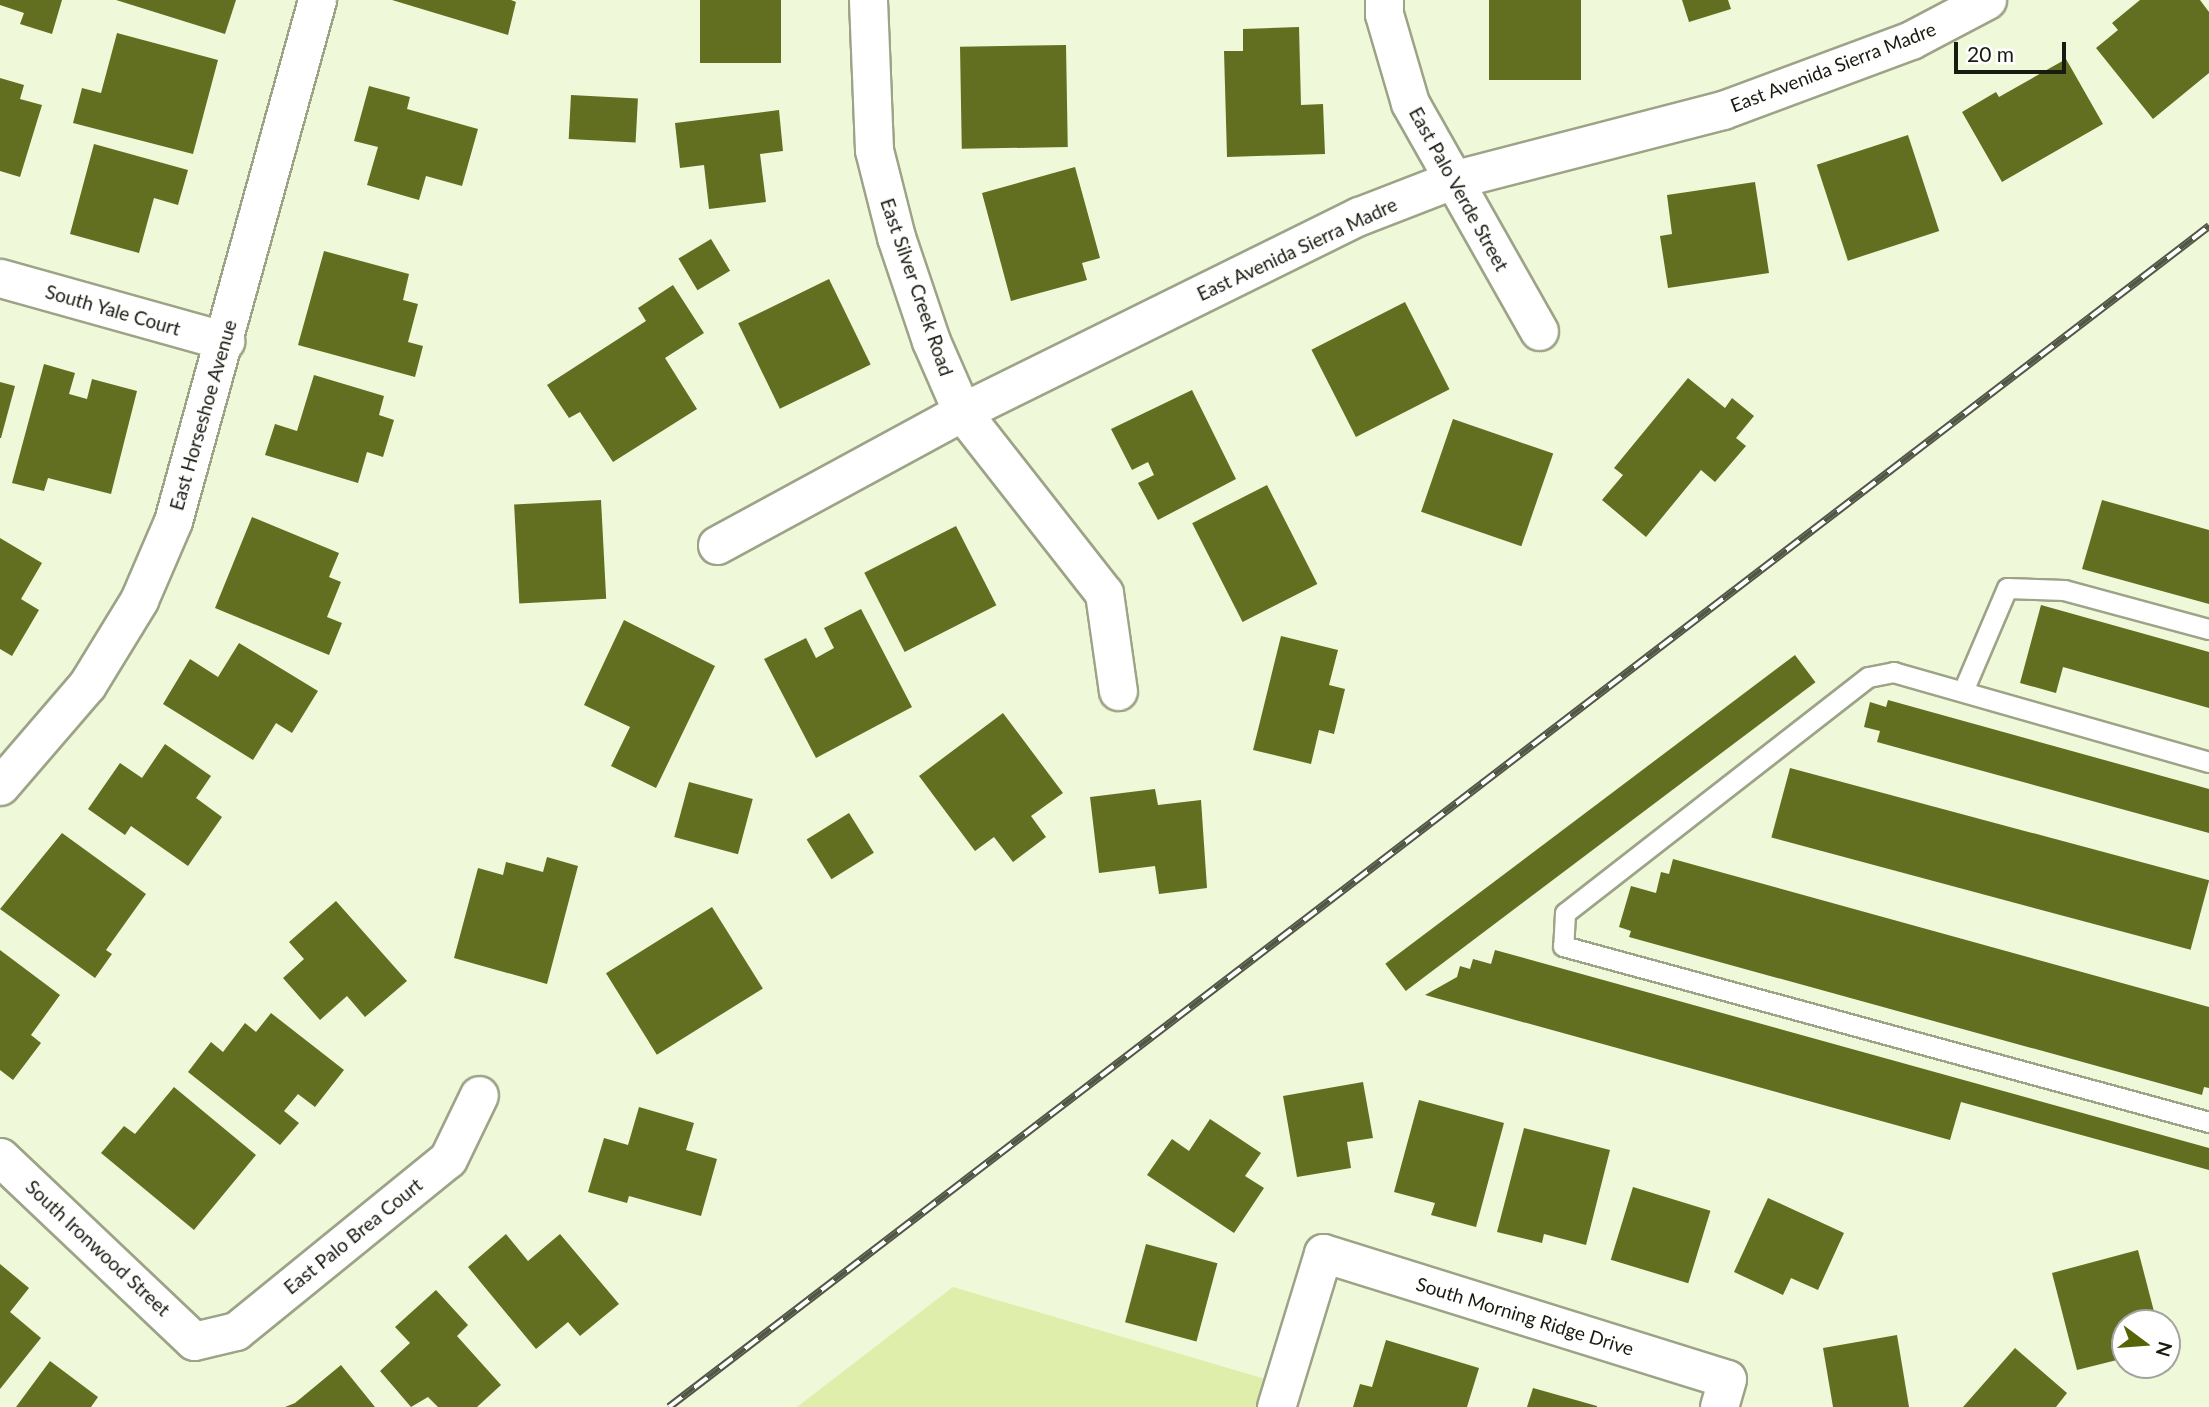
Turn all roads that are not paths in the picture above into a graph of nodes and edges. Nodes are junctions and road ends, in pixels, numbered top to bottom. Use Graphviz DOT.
graph roads {
  1 [pos="317,0"];
  2 [pos="868,0"];
  3 [pos="1384,0"];
  4 [pos="1987,0"];
  5 [pos="1452,180"];
  6 [pos="0,278"];
  7 [pos="1539,331"];
  8 [pos="225,341"];
  9 [pos="962,412"];
  10 [pos="718,545"];
  11 [pos="2209,629"];
  12 [pos="1118,691"];
  13 [pos="1963,691"];
  14 [pos="2209,762"];
  15 [pos="0,786"];
  16 [pos="480,1095"];
  17 [pos="2209,1122"];
  18 [pos="0,1157"];
  19 [pos="194,1341"];
  20 [pos="1723,1393"];
  21 [pos="1276,1407"];
  1 -- 8 [label="street, East Horseshoe Avenue"];
  2 -- 9 [label="street, East Silver Creek Road"];
  3 -- 5 [label="street, East Palo Verde Street"];
  4 -- 5 [label="street, East Avenida Sierra Madre"];
  5 -- 7 [label="street, East Palo Verde Street"];
  5 -- 9 [label="street, East Avenida Sierra Madre"];
  6 -- 8 [label="street, South Yale Court"];
  8 -- 15 [label="street, East Horseshoe Avenue"];
  9 -- 10 [label="street, East Avenida Sierra Madre"];
  9 -- 12 [label="street, East Silver Creek Road"];
  11 -- 13 [label="lane"];
  13 -- 14 [label="lane"];
  13 -- 17 [label="lane"];
  16 -- 19 [label="street, East Palo Brea Court"];
  18 -- 19 [label="street, South Ironwood Street"];
  20 -- 21 [label="street, South Morning Ridge Drive"];
}
